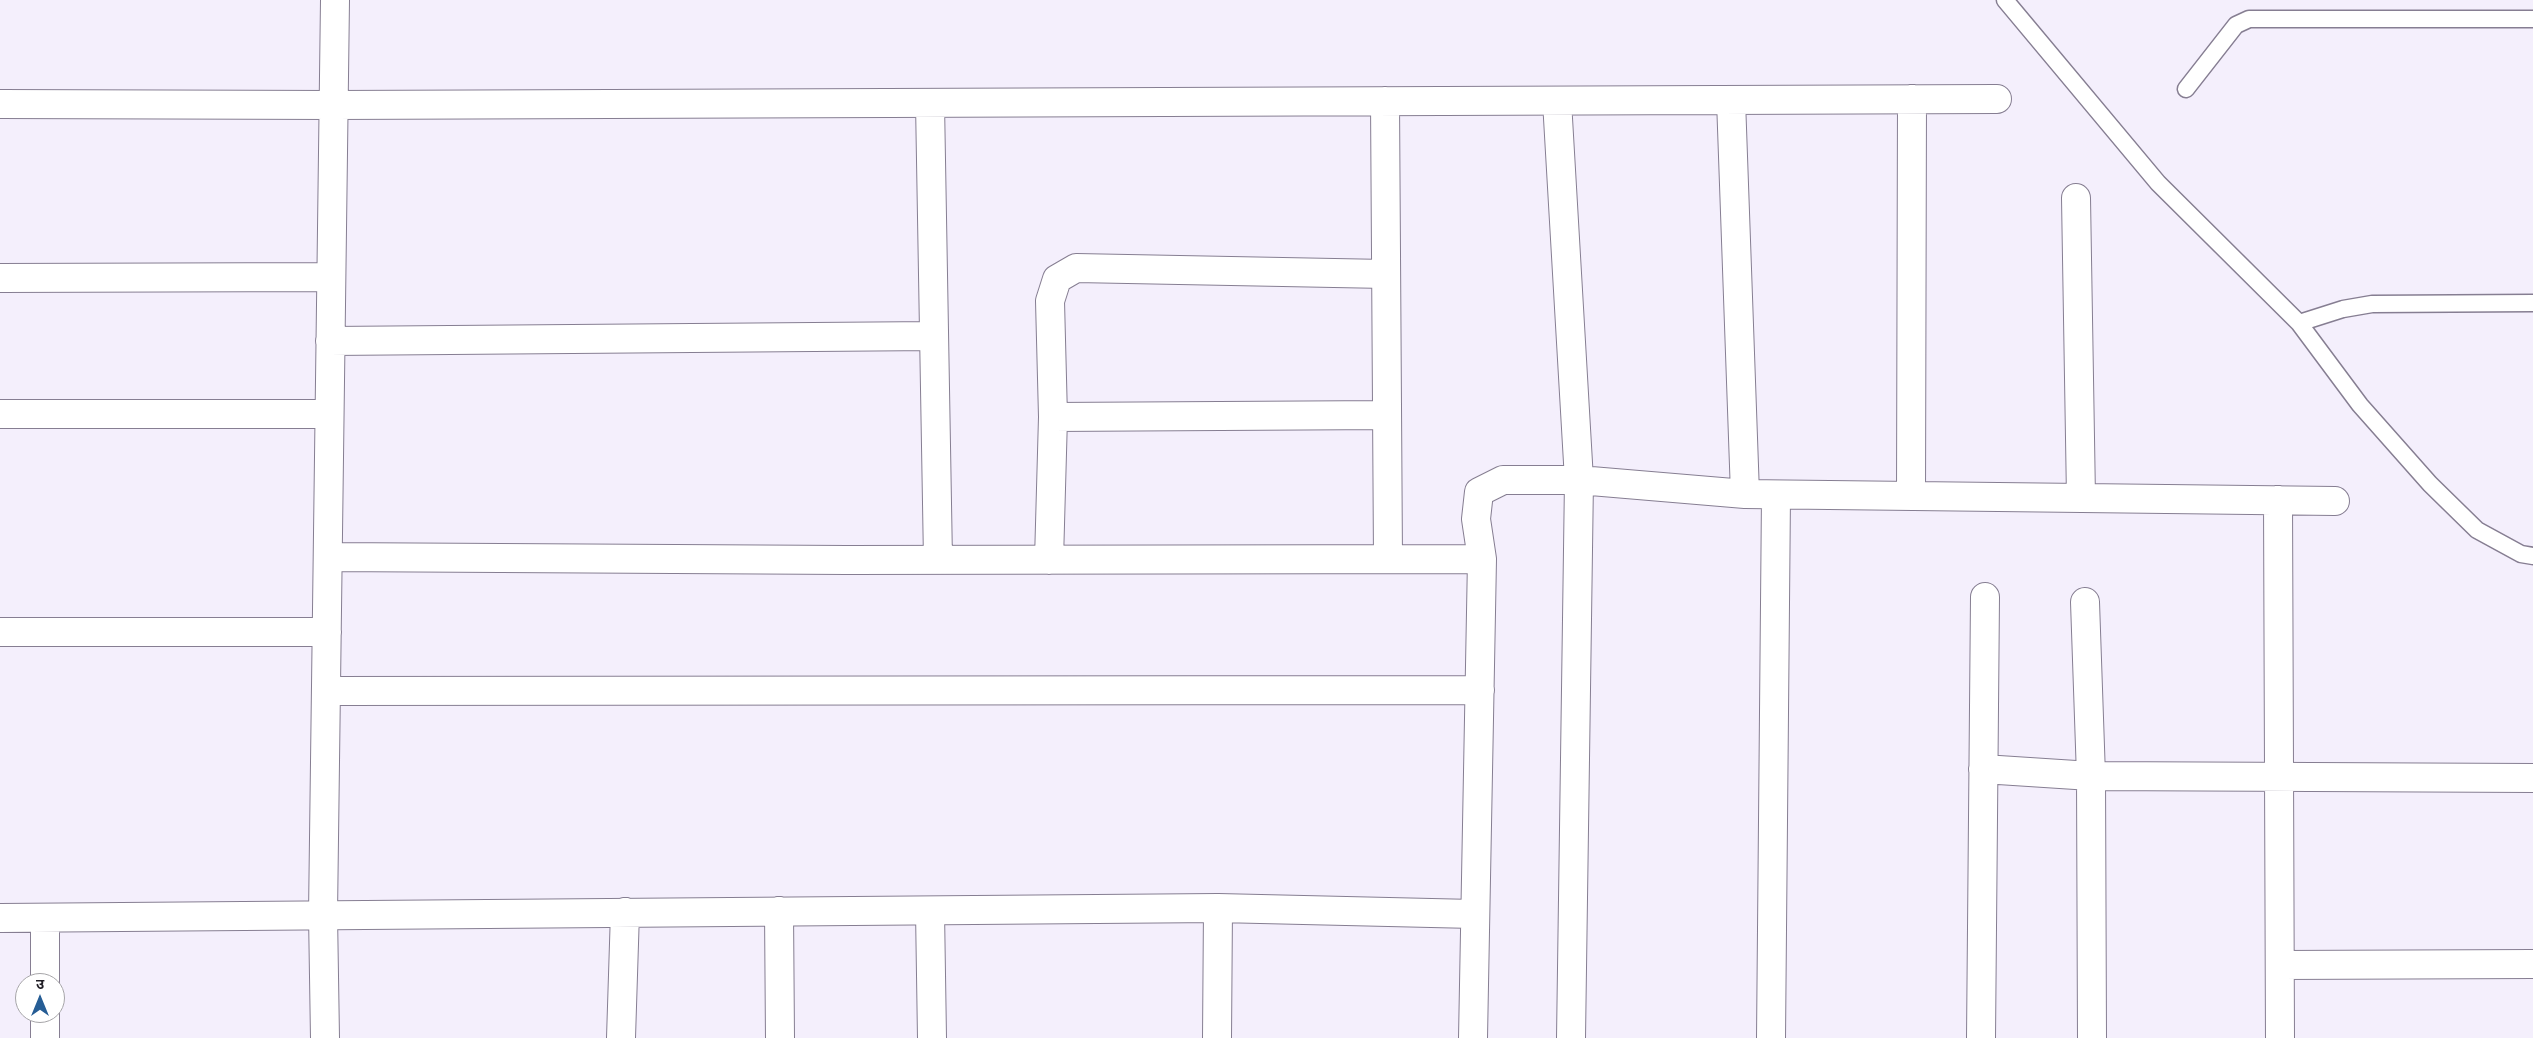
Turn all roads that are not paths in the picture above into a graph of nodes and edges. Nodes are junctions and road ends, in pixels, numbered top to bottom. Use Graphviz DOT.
graph roads {
  1 [pos="335,0"];
  2 [pos="2005,0"];
  3 [pos="2533,19"];
  4 [pos="2186,89"];
  5 [pos="1912,99"];
  6 [pos="1996,99"];
  7 [pos="1731,100"];
  8 [pos="1385,101"];
  9 [pos="1557,101"];
  10 [pos="930,103"];
  11 [pos="0,104"];
  12 [pos="333,105"];
  13 [pos="2076,198"];
  14 [pos="1386,274"];
  15 [pos="331,277"];
  16 [pos="0,278"];
  17 [pos="2533,302"];
  18 [pos="2299,323"];
  19 [pos="934,336"];
  20 [pos="330,341"];
  21 [pos="0,414"];
  22 [pos="329,414"];
  23 [pos="1387,415"];
  24 [pos="1053,417"];
  25 [pos="1579,480"];
  26 [pos="1745,494"];
  27 [pos="1776,494"];
  28 [pos="1911,496"];
  29 [pos="2081,498"];
  30 [pos="2278,500"];
  31 [pos="2335,501"];
  32 [pos="2533,556"];
  33 [pos="328,557"];
  34 [pos="1388,559"];
  35 [pos="1482,559"];
  36 [pos="938,560"];
  37 [pos="1049,560"];
  38 [pos="1985,597"];
  39 [pos="2085,602"];
  40 [pos="0,632"];
  41 [pos="327,632"];
  42 [pos="1480,690"];
  43 [pos="326,691"];
  44 [pos="1983,769"];
  45 [pos="2091,776"];
  46 [pos="2279,778"];
  47 [pos="2533,778"];
  48 [pos="1218,908"];
  49 [pos="930,911"];
  50 [pos="625,912"];
  51 [pos="779,912"];
  52 [pos="323,914"];
  53 [pos="1474,914"];
  54 [pos="0,918"];
  55 [pos="46,918"];
  56 [pos="2533,964"];
  57 [pos="2280,965"];
  58 [pos="45,973"];
  59 [pos="45,1023"];
  60 [pos="45,1038"];
  61 [pos="325,1038"];
  62 [pos="621,1038"];
  63 [pos="780,1038"];
  64 [pos="932,1038"];
  65 [pos="1217,1038"];
  66 [pos="1473,1038"];
  67 [pos="1571,1038"];
  68 [pos="1771,1038"];
  69 [pos="1981,1038"];
  70 [pos="2092,1038"];
  71 [pos="2280,1038"];
  1 -- 12 [label="street"];
  2 -- 18 [label="lane"];
  3 -- 4 [label="lane"];
  5 -- 6 [label="street"];
  5 -- 7 [label="street"];
  5 -- 28 [label="street"];
  7 -- 9 [label="street"];
  7 -- 26 [label="street"];
  8 -- 9 [label="street"];
  8 -- 10 [label="street"];
  8 -- 14 [label="street"];
  9 -- 25 [label="street"];
  10 -- 12 [label="street"];
  10 -- 19 [label="street"];
  11 -- 12 [label="street"];
  12 -- 15 [label="street"];
  13 -- 29 [label="street"];
  14 -- 23 [label="street"];
  14 -- 24 [label="street"];
  15 -- 16 [label="street"];
  15 -- 20 [label="street"];
  17 -- 18 [label="lane"];
  18 -- 32 [label="lane"];
  19 -- 20 [label="street"];
  19 -- 36 [label="street"];
  20 -- 22 [label="street"];
  21 -- 22 [label="street"];
  22 -- 33 [label="street"];
  23 -- 24 [label="street"];
  23 -- 34 [label="street"];
  24 -- 37 [label="street"];
  25 -- 26 [label="street"];
  25 -- 35 [label="street"];
  25 -- 67 [label="street"];
  26 -- 27 [label="street"];
  27 -- 28 [label="street"];
  27 -- 68 [label="street"];
  28 -- 29 [label="street"];
  29 -- 30 [label="street"];
  30 -- 31 [label="street"];
  30 -- 46 [label="street"];
  33 -- 36 [label="street"];
  33 -- 41 [label="street"];
  34 -- 35 [label="street"];
  34 -- 37 [label="street"];
  35 -- 42 [label="street"];
  36 -- 37 [label="street"];
  38 -- 44 [label="street"];
  39 -- 45 [label="street"];
  40 -- 41 [label="street"];
  41 -- 43 [label="street"];
  42 -- 43 [label="street"];
  42 -- 53 [label="street"];
  43 -- 52 [label="street"];
  44 -- 45 [label="street"];
  44 -- 69 [label="street"];
  45 -- 46 [label="street"];
  45 -- 70 [label="street"];
  46 -- 47 [label="street"];
  46 -- 57 [label="street"];
  48 -- 49 [label="street"];
  48 -- 53 [label="street"];
  48 -- 65 [label="street"];
  49 -- 51 [label="street"];
  49 -- 64 [label="street"];
  50 -- 51 [label="street"];
  50 -- 52 [label="street"];
  50 -- 62 [label="street"];
  51 -- 63 [label="street"];
  52 -- 55 [label="street"];
  52 -- 61 [label="street"];
  53 -- 66 [label="street"];
  54 -- 55 [label="street"];
  55 -- 58 [label="street"];
  56 -- 57 [label="street"];
  57 -- 71 [label="street"];
  59 -- 60 [label="street"];
}
